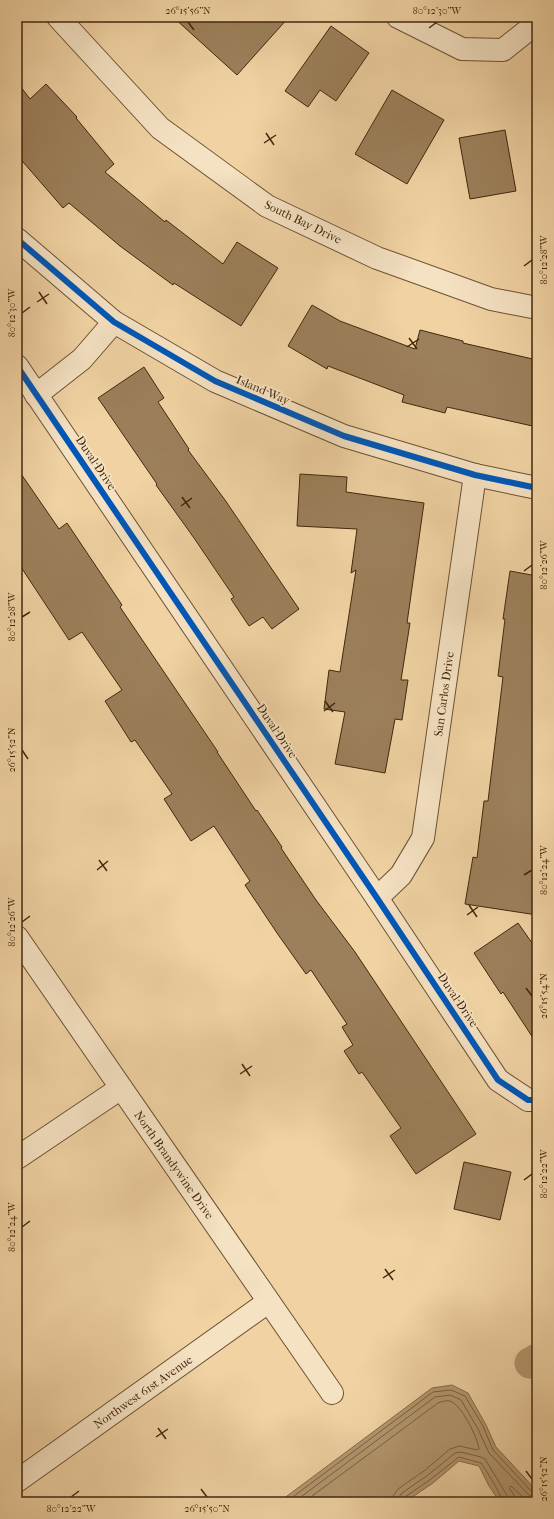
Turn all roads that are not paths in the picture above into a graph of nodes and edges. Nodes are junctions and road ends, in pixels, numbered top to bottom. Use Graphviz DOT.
graph roads {
  1 [pos="58,17"];
  2 [pos="398,17"];
  3 [pos="537,19"];
  4 [pos="17,239"];
  5 [pos="537,308"];
  6 [pos="114,322"];
  7 [pos="17,366"];
  8 [pos="36,394"];
  9 [pos="475,475"];
  10 [pos="537,488"];
  11 [pos="377,898"];
  12 [pos="17,937"];
  13 [pos="121,1088"];
  14 [pos="532,1100"];
  15 [pos="17,1158"];
  16 [pos="268,1302"];
  17 [pos="332,1393"];
  18 [pos="17,1481"];
  1 -- 5 [label="street, South Bay Drive"];
  2 -- 3 [label="street"];
  4 -- 6 [label="street, Island Way"];
  6 -- 8 [label="street"];
  6 -- 9 [label="street, Island Way"];
  7 -- 8 [label="street, Duval Drive"];
  8 -- 11 [label="street, Duval Drive"];
  9 -- 10 [label="street, Island Way"];
  9 -- 11 [label="street, San Carlos Drive"];
  11 -- 14 [label="street, Duval Drive"];
  12 -- 13 [label="street, North Brandywine Drive"];
  13 -- 15 [label="street"];
  13 -- 16 [label="street, North Brandywine Drive"];
  16 -- 17 [label="street, North Brandywine Drive"];
  16 -- 18 [label="street, Northwest 61st Avenue"];
}
